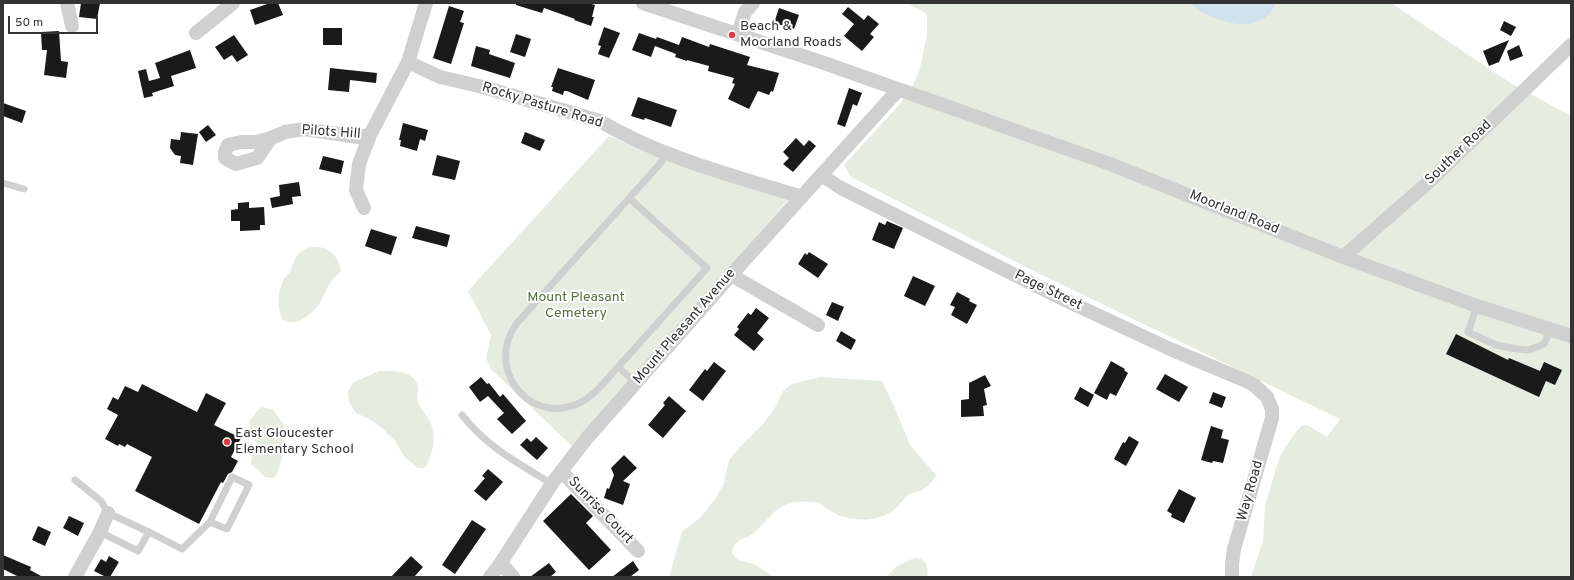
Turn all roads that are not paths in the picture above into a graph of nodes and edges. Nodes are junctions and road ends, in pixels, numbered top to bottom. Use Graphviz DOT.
graph roads {
  1 [pos="67,3"];
  2 [pos="233,3"];
  3 [pos="426,3"];
  4 [pos="643,3"];
  5 [pos="753,3"];
  6 [pos="72,26"];
  7 [pos="196,33"];
  8 [pos="738,34"];
  9 [pos="1571,45"];
  10 [pos="408,62"];
  11 [pos="898,90"];
  12 [pos="370,135"];
  13 [pos="271,138"];
  14 [pos="665,153"];
  15 [pos="821,175"];
  16 [pos="3,184"];
  17 [pos="24,189"];
  18 [pos="802,197"];
  19 [pos="629,198"];
  20 [pos="364,208"];
  21 [pos="1343,257"];
  22 [pos="731,275"];
  23 [pos="1478,306"];
  24 [pos="818,326"];
  25 [pos="1547,328"];
  26 [pos="1571,336"];
  27 [pos="618,367"];
  28 [pos="636,383"];
  29 [pos="1272,405"];
  30 [pos="462,415"];
  31 [pos="561,471"];
  32 [pos="76,480"];
  33 [pos="552,484"];
  34 [pos="108,513"];
  35 [pos="210,522"];
  36 [pos="100,532"];
  37 [pos="149,532"];
  38 [pos="638,551"];
  39 [pos="501,563"];
  40 [pos="75,577"];
  41 [pos="490,577"];
  42 [pos="513,577"];
  43 [pos="1232,577"];
  1 -- 6 [label="street"];
  2 -- 7 [label="street"];
  3 -- 10 [label="street"];
  4 -- 8 [label="street, Moorland Road"];
  5 -- 8 [label="street"];
  8 -- 11 [label="street, Moorland Road"];
  9 -- 21 [label="street, Souther Road"];
  10 -- 12 [label="street, Pilots Hill"];
  10 -- 14 [label="street, Rocky Pasture Road"];
  11 -- 15 [label="street, Mount Pleasant Avenue"];
  11 -- 21 [label="street, Moorland Road"];
  12 -- 13 [label="street, Pilots Hill"];
  12 -- 20 [label="street, Pilots Hill"];
  14 -- 18 [label="street, Rocky Pasture Road"];
  14 -- 19 [label="lane"];
  15 -- 18 [label="street, Mount Pleasant Avenue"];
  15 -- 29 [label="street, Page Street"];
  16 -- 17 [label="lane"];
  18 -- 22 [label="street, Mount Pleasant Avenue"];
  19 -- 27 [label="lane"];
  19 -- 27 [label="lane"];
  21 -- 23 [label="street, Moorland Road"];
  22 -- 24 [label="street"];
  22 -- 28 [label="street, Mount Pleasant Avenue"];
  23 -- 25 [label="street, Moorland Road"];
  23 -- 25 [label="lane"];
  25 -- 26 [label="street, Moorland Road"];
  27 -- 28 [label="lane"];
  28 -- 31 [label="street, Mount Pleasant Avenue"];
  29 -- 43 [label="street, Way Road"];
  30 -- 33 [label="lane"];
  31 -- 33 [label="street, Mount Pleasant Avenue"];
  31 -- 38 [label="street, Sunrise Court"];
  32 -- 34 [label="lane"];
  33 -- 39 [label="street, Mount Pleasant Avenue"];
  34 -- 36 [label="street"];
  34 -- 37 [label="lane"];
  35 -- 35 [label="lane"];
  35 -- 37 [label="lane"];
  36 -- 37 [label="lane"];
  36 -- 40 [label="street"];
  39 -- 41 [label="street, Mount Pleasant Avenue"];
  39 -- 42 [label="street"];
}
